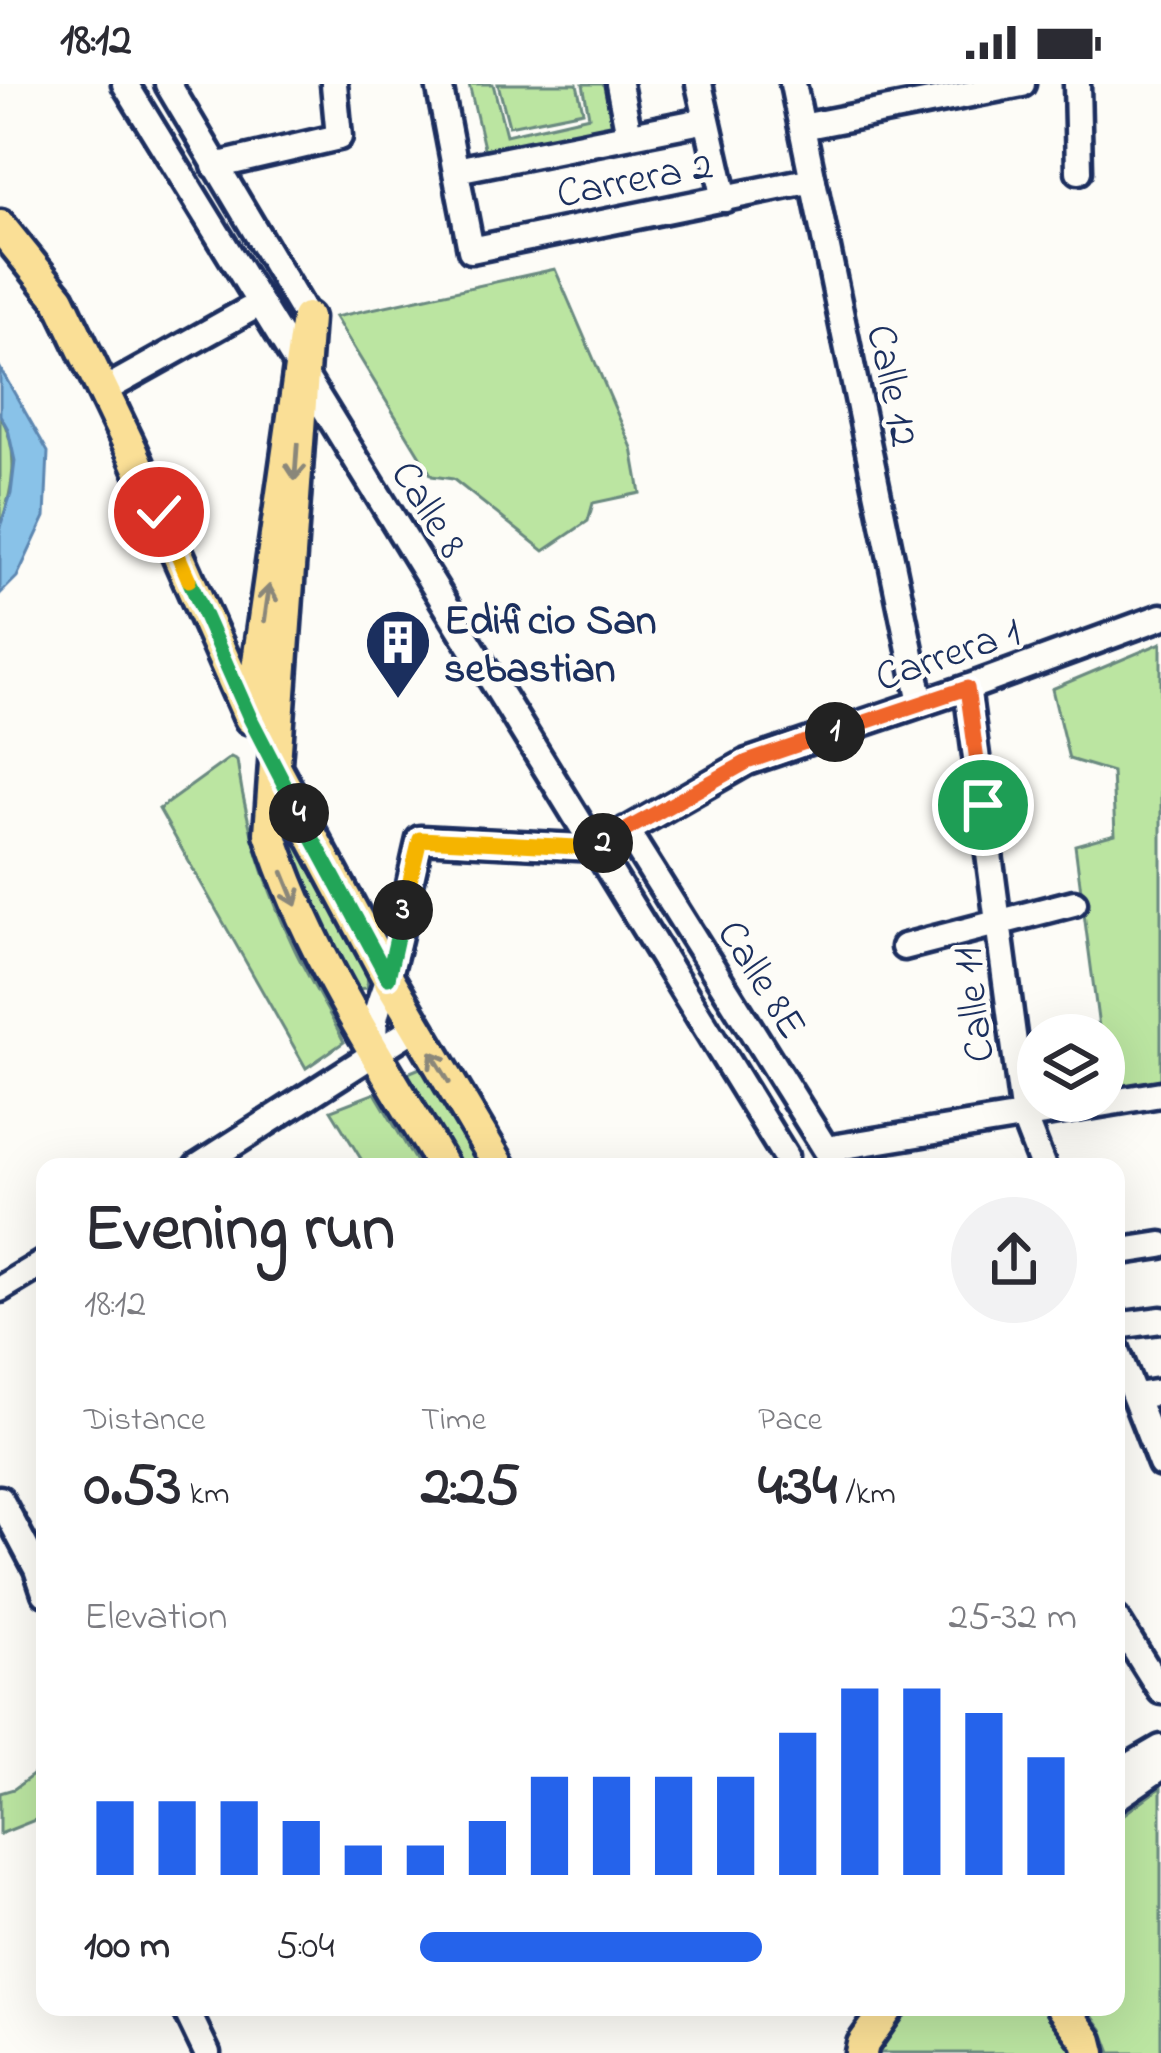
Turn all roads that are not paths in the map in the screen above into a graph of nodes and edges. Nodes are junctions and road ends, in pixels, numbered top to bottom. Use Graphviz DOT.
graph roads {
  1 [pos="125,84"];
  2 [pos="168,84"];
  3 [pos="334,84"];
  4 [pos="439,84"];
  5 [pos="619,84"];
  6 [pos="699,84"];
  7 [pos="793,84"];
  8 [pos="1022,84"];
  9 [pos="1077,84"];
  10 [pos="707,120"];
  11 [pos="802,127"];
  12 [pos="629,135"];
  13 [pos="215,166"];
  14 [pos="455,170"];
  15 [pos="1079,172"];
  16 [pos="813,180"];
  17 [pos="725,199"];
  18 [pos="0,226"];
  19 [pos="259,304"];
  20 [pos="307,318"];
  21 [pos="103,391"];
  22 [pos="1161,617"];
  23 [pos="967,688"];
  24 [pos="921,703"];
  25 [pos="250,718"];
  26 [pos="626,830"];
  27 [pos="596,848"];
  28 [pos="1074,903"];
  29 [pos="1000,922"];
  30 [pos="904,946"];
  31 [pos="388,978"];
  32 [pos="416,1028"];
  33 [pos="376,1052"];
  34 [pos="1017,1061"];
  35 [pos="1161,1093"];
  36 [pos="1125,1100"];
  37 [pos="1017,1119"];
  38 [pos="1026,1122"];
  39 [pos="785,1156"];
  40 [pos="211,1158"];
  41 [pos="438,1158"];
  42 [pos="495,1158"];
  43 [pos="831,1158"];
  44 [pos="1040,1158"];
  45 [pos="1161,1245"];
  46 [pos="1125,1251"];
  47 [pos="36,1267"];
  48 [pos="0,1289"];
  49 [pos="1161,1320"];
  50 [pos="1125,1325"];
  51 [pos="1125,1361"];
  52 [pos="1149,1394"];
  53 [pos="1161,1464"];
  54 [pos="0,1499"];
  55 [pos="36,1566"];
  56 [pos="1125,1633"];
  57 [pos="1161,1691"];
  58 [pos="1161,1748"];
  59 [pos="1161,1767"];
  60 [pos="1125,1769"];
  61 [pos="1125,1792"];
  62 [pos="189,2016"];
  63 [pos="1069,2016"];
  64 [pos="207,2053"];
  65 [pos="1090,2053"];
  1 -- 19 [label="street, Calle 8"];
  2 -- 13 [label="street"];
  3 -- 13 [label="street"];
  4 -- 14 [label="street"];
  5 -- 12 [label="street"];
  6 -- 10 [label="street"];
  7 -- 11 [label="street, Calle 12"];
  8 -- 11 [label="street"];
  9 -- 15 [label="street"];
  10 -- 12 [label="street"];
  10 -- 17 [label="street"];
  11 -- 16 [label="street, Calle 12"];
  12 -- 14 [label="street"];
  13 -- 20 [label="street"];
  14 -- 17 [label="street, Carrera 2"];
  16 -- 17 [label="street, Carrera 2"];
  16 -- 24 [label="street, Calle 12"];
  18 -- 21 [label="main road"];
  19 -- 21 [label="street"];
  19 -- 27 [label="street, Calle 8"];
  25 -- 20 [label="main road, one-way"];
  20 -- 33 [label="main road, one-way"];
  21 -- 25 [label="main road"];
  22 -- 23 [label="street, Carrera 1"];
  23 -- 24 [label="street, Carrera 1"];
  23 -- 29 [label="street, Calle 11"];
  24 -- 26 [label="street, Carrera 1"];
  25 -- 31 [label="main road"];
  26 -- 27 [label="street, Carrera 1"];
  26 -- 43 [label="street, Calle 8E"];
  27 -- 31 [label="street"];
  27 -- 39 [label="street, Calle 8"];
  28 -- 29 [label="street"];
  29 -- 30 [label="street"];
  29 -- 34 [label="street, Calle 11"];
  31 -- 32 [label="main road"];
  31 -- 33 [label="street"];
  32 -- 33 [label="street"];
  42 -- 32 [label="main road, one-way"];
  33 -- 40 [label="street"];
  33 -- 41 [label="main road"];
  35 -- 36 [label="street"];
  37 -- 43 [label="street"];
  38 -- 44 [label="street, Calle 11"];
  45 -- 46 [label="street"];
  47 -- 48 [label="street"];
  49 -- 50 [label="street"];
  51 -- 52 [label="street"];
  52 -- 53 [label="street"];
  54 -- 55 [label="street"];
  56 -- 57 [label="street"];
  58 -- 60 [label="street"];
  59 -- 61 [label="street"];
  62 -- 64 [label="street"];
  63 -- 65 [label="main road"];
}
